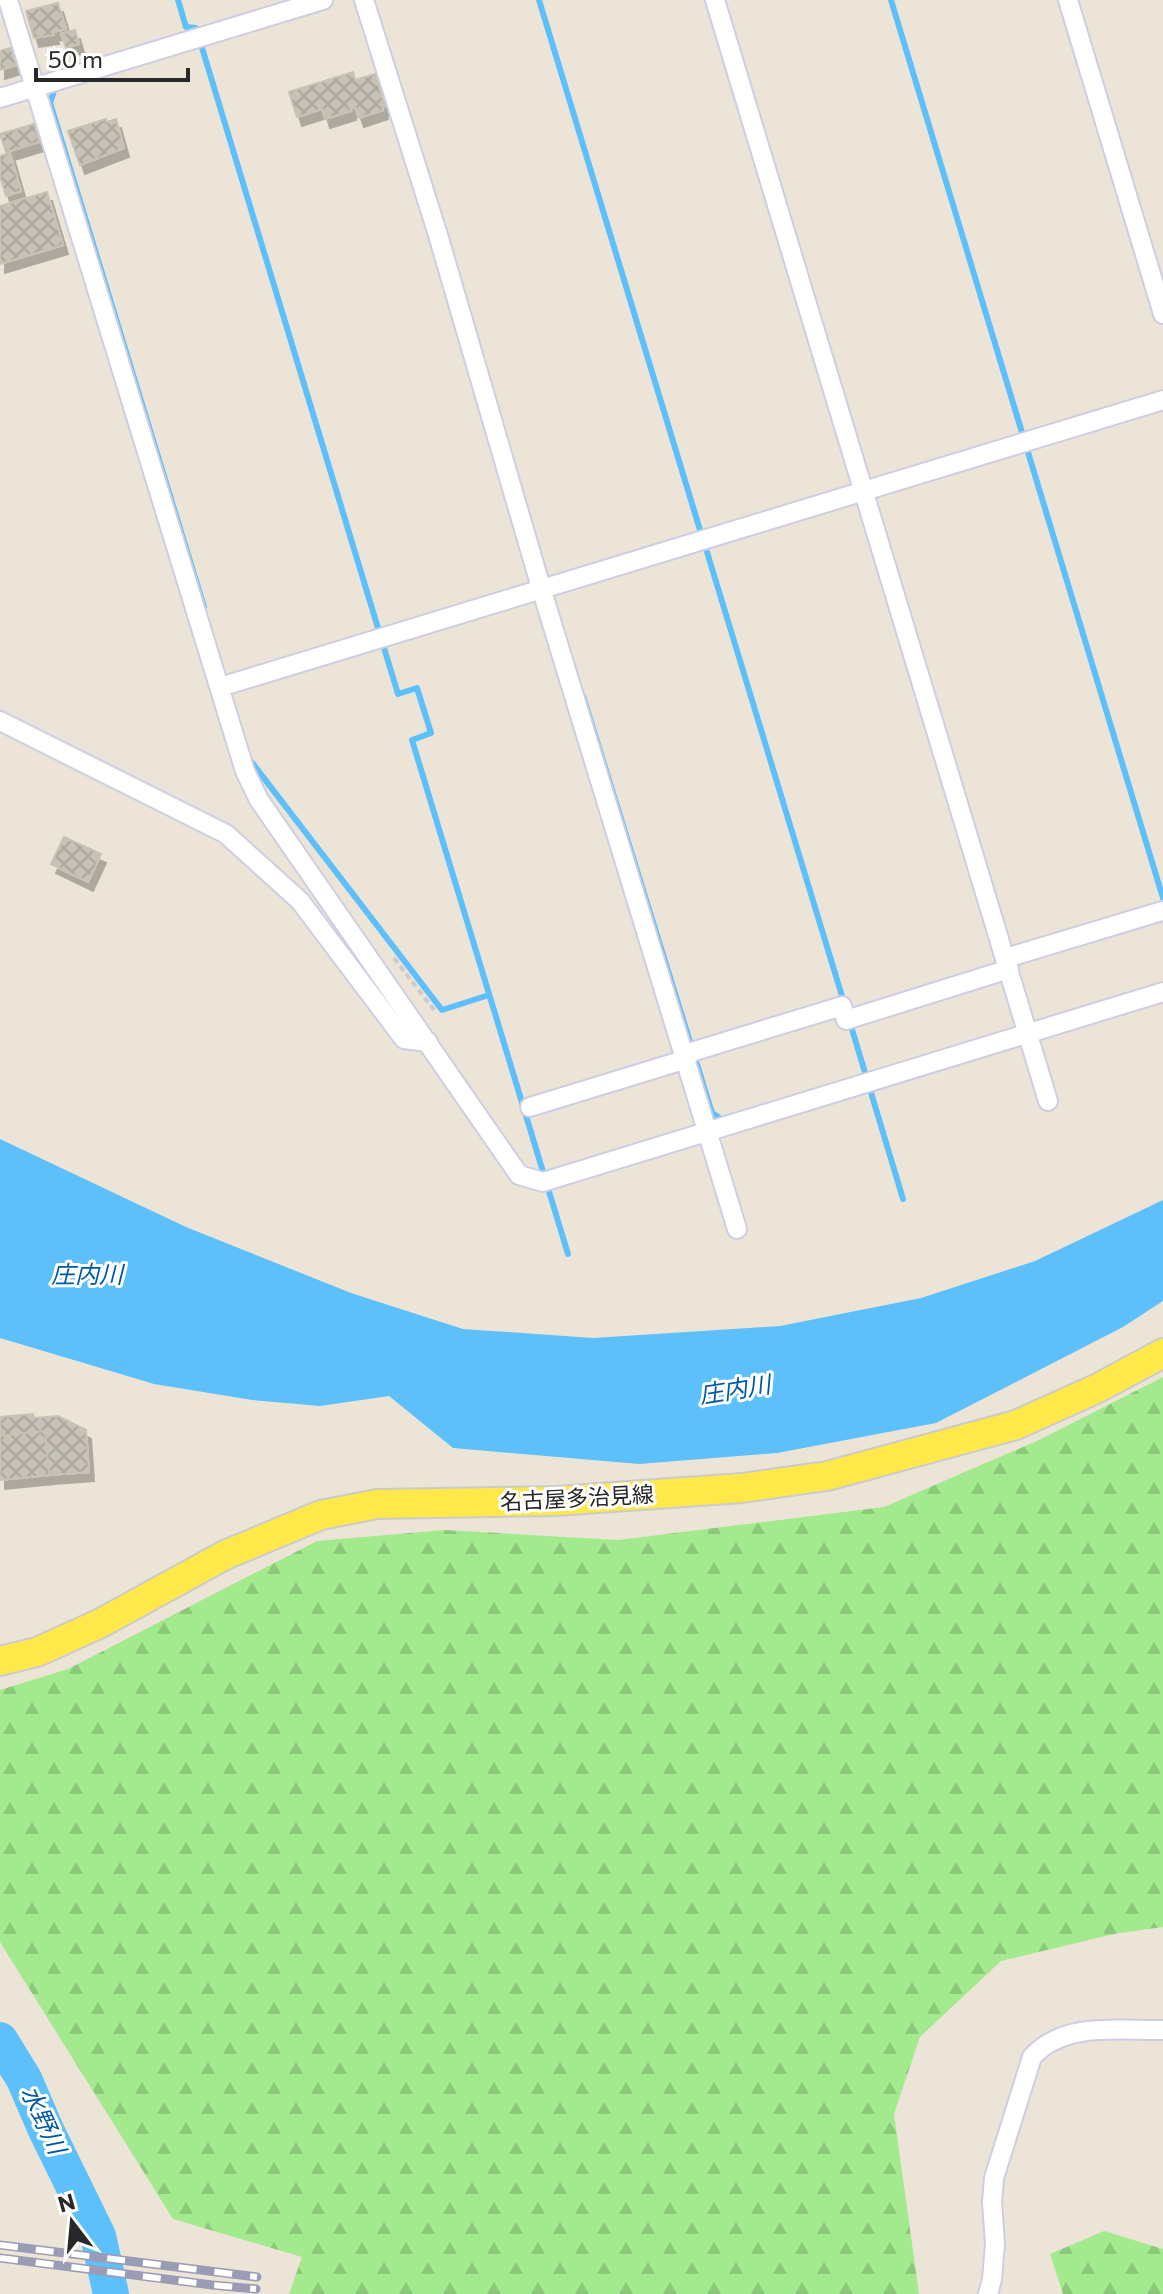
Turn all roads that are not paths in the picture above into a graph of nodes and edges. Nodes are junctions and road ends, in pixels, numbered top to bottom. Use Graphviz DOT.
graph roads {
  1 [pos="8,0"];
  2 [pos="323,0"];
  3 [pos="364,0"];
  4 [pos="715,0"];
  5 [pos="1068,0"];
  6 [pos="36,87"];
  7 [pos="0,98"];
  8 [pos="1163,314"];
  9 [pos="1163,400"];
  10 [pos="864,491"];
  11 [pos="542,591"];
  12 [pos="220,687"];
  13 [pos="0,721"];
  14 [pos="1162,911"];
  15 [pos="1007,964"];
  16 [pos="1163,992"];
  17 [pos="1029,1034"];
  18 [pos="428,1042"];
  19 [pos="686,1057"];
  20 [pos="1048,1101"];
  21 [pos="530,1107"];
  22 [pos="709,1131"];
  23 [pos="737,1229"];
  24 [pos="1163,1353"];
  25 [pos="0,1661"];
  26 [pos="1163,2030"];
  27 [pos="988,2294"];
  1 -- 6 [label="street"];
  2 -- 6 [label="street"];
  3 -- 11 [label="street"];
  4 -- 10 [label="street"];
  5 -- 8 [label="street"];
  6 -- 7 [label="street"];
  6 -- 12 [label="street"];
  9 -- 10 [label="street"];
  10 -- 11 [label="street"];
  10 -- 15 [label="street"];
  11 -- 12 [label="street"];
  11 -- 19 [label="street"];
  12 -- 18 [label="street"];
  13 -- 18 [label="street"];
  14 -- 15 [label="street"];
  15 -- 17 [label="street"];
  15 -- 19 [label="street"];
  16 -- 17 [label="street"];
  17 -- 20 [label="street"];
  17 -- 22 [label="street"];
  18 -- 22 [label="street"];
  19 -- 21 [label="street"];
  19 -- 22 [label="street"];
  22 -- 23 [label="street"];
  24 -- 25 [label="main road, 名古屋多治見線"];
  26 -- 27 [label="street"];
}
